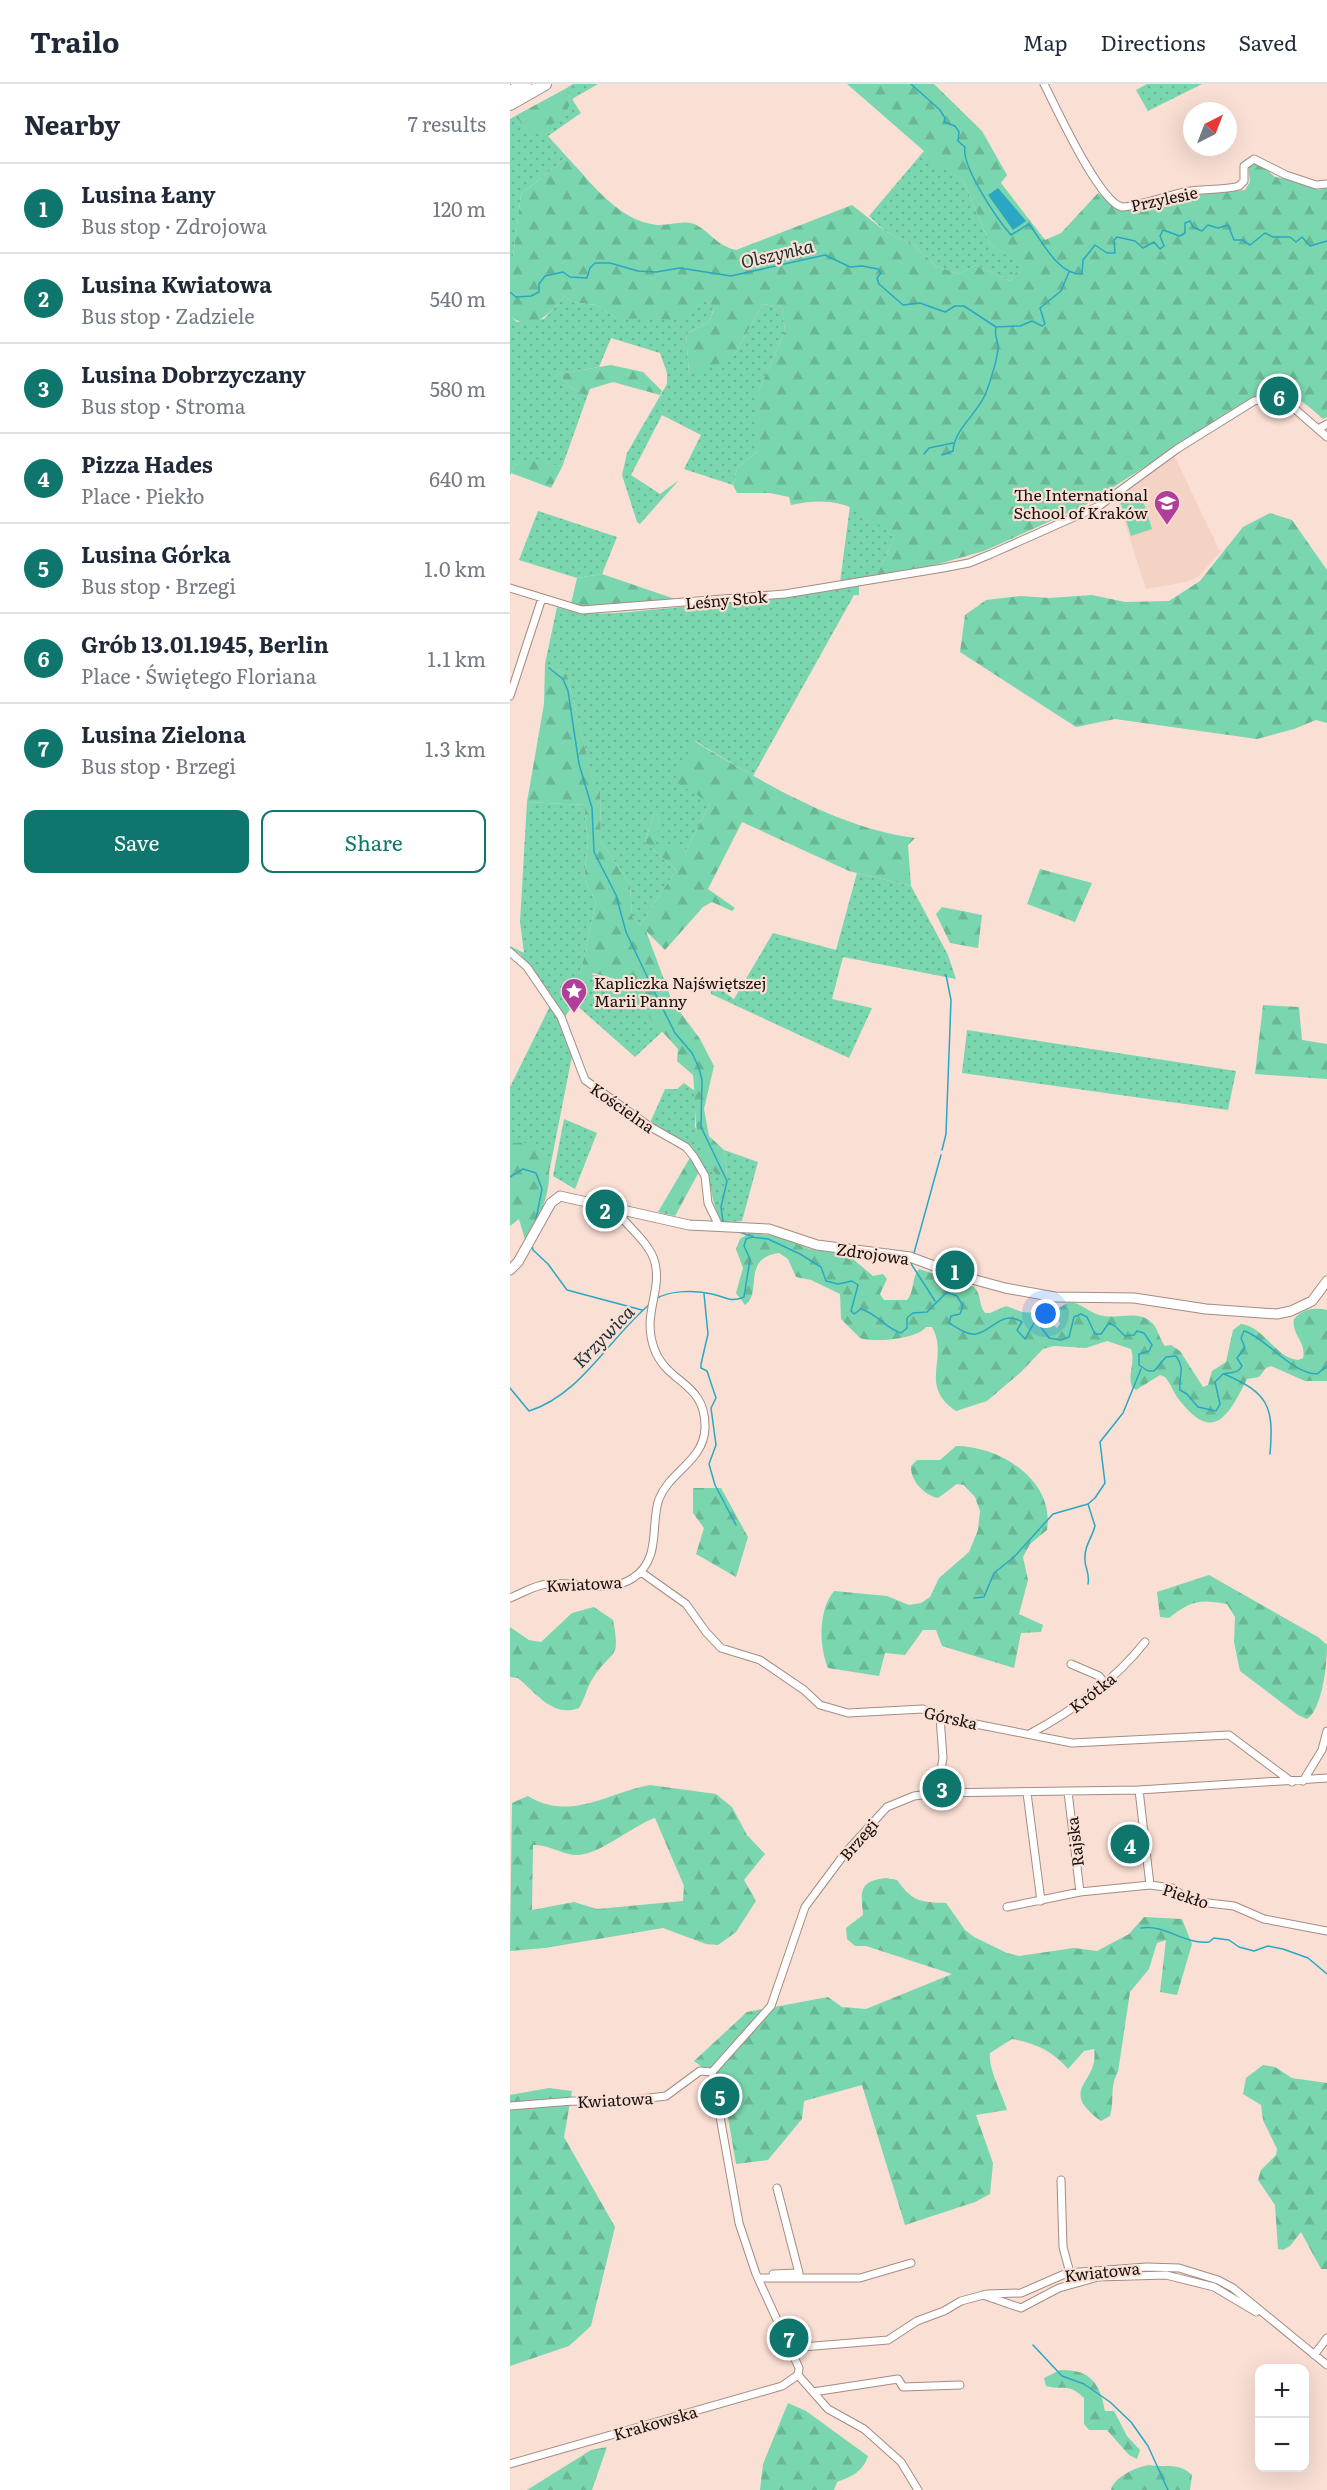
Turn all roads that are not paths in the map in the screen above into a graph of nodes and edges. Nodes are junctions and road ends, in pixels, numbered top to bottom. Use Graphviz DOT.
graph roads {
  1 [pos="525,84"];
  2 [pos="545,84"];
  3 [pos="1044,84"];
  4 [pos="510,92"];
  5 [pos="510,104"];
  6 [pos="1327,184"];
  7 [pos="1327,424"];
  8 [pos="1318,429"];
  9 [pos="1327,437"];
  10 [pos="510,588"];
  11 [pos="542,598"];
  12 [pos="510,696"];
  13 [pos="510,952"];
  14 [pos="622,1210"];
  15 [pos="719,1226"];
  16 [pos="510,1270"];
  17 [pos="1327,1281"];
  18 [pos="641,1572"];
  19 [pos="510,1598"];
  20 [pos="1145,1642"];
  21 [pos="1071,1664"];
  22 [pos="1104,1682"];
  23 [pos="940,1717"];
  24 [pos="1327,1731"];
  25 [pos="1031,1733"];
  26 [pos="1327,1779"];
  27 [pos="1303,1781"];
  28 [pos="1292,1782"];
  29 [pos="1139,1790"];
  30 [pos="1068,1792"];
  31 [pos="937,1793"];
  32 [pos="1027,1793"];
  33 [pos="1150,1885"];
  34 [pos="1080,1892"];
  35 [pos="1041,1901"];
  36 [pos="1007,1908"];
  37 [pos="1327,1931"];
  38 [pos="712,2072"];
  39 [pos="510,2106"];
  40 [pos="1061,2180"];
  41 [pos="777,2188"];
  42 [pos="911,2263"];
  43 [pos="1070,2272"];
  44 [pos="757,2276"];
  45 [pos="983,2295"];
  46 [pos="1282,2329"];
  47 [pos="1327,2337"];
  48 [pos="790,2348"];
  49 [pos="1314,2355"];
  50 [pos="1327,2365"];
  51 [pos="798,2375"];
  52 [pos="960,2385"];
  53 [pos="813,2392"];
  54 [pos="510,2464"];
  55 [pos="918,2490"];
  1 -- 4 [label="highway"];
  2 -- 5 [label="highway"];
  3 -- 6 [label="street, Przylesie"];
  7 -- 8 [label="street"];
  8 -- 9 [label="street, Leśny Stok"];
  8 -- 11 [label="street, Leśny Stok"];
  10 -- 11 [label="street, Leśny Stok"];
  11 -- 12 [label="street"];
  13 -- 15 [label="street, Kościelna"];
  14 -- 15 [label="street, Zdrojowa"];
  14 -- 16 [label="street, Zdrojowa"];
  14 -- 18 [label="street, Kwiatowa"];
  15 -- 17 [label="street, Zdrojowa"];
  18 -- 19 [label="street, Kwiatowa"];
  18 -- 23 [label="street, Górska"];
  20 -- 22 [label="street, Krótka"];
  21 -- 22 [label="street"];
  22 -- 25 [label="street, Krótka"];
  23 -- 25 [label="street, Górska"];
  23 -- 31 [label="street"];
  24 -- 27 [label="street"];
  25 -- 28 [label="street, Górska"];
  26 -- 27 [label="street, Brzegi"];
  27 -- 28 [label="street, Brzegi"];
  28 -- 29 [label="street, Brzegi"];
  29 -- 30 [label="street, Brzegi"];
  29 -- 33 [label="street"];
  30 -- 32 [label="street, Brzegi"];
  30 -- 34 [label="street, Rajska"];
  31 -- 32 [label="street, Brzegi"];
  31 -- 38 [label="street, Brzegi"];
  32 -- 35 [label="street"];
  33 -- 34 [label="street, Piekło"];
  33 -- 37 [label="street, Piekło"];
  34 -- 35 [label="street, Piekło"];
  35 -- 36 [label="street, Piekło"];
  38 -- 39 [label="street, Kwiatowa"];
  38 -- 44 [label="street"];
  40 -- 43 [label="street"];
  41 -- 44 [label="street"];
  42 -- 44 [label="street"];
  43 -- 45 [label="street, Kwiatowa"];
  43 -- 46 [label="street, Kwiatowa"];
  44 -- 48 [label="street"];
  45 -- 46 [label="street"];
  45 -- 48 [label="street, Kwiatowa"];
  46 -- 49 [label="street, Kwiatowa"];
  47 -- 49 [label="street"];
  48 -- 51 [label="street"];
  49 -- 50 [label="street, Kwiatowa"];
  51 -- 53 [label="street"];
  51 -- 54 [label="street, Krakowska"];
  52 -- 53 [label="street"];
  53 -- 55 [label="street"];
}
